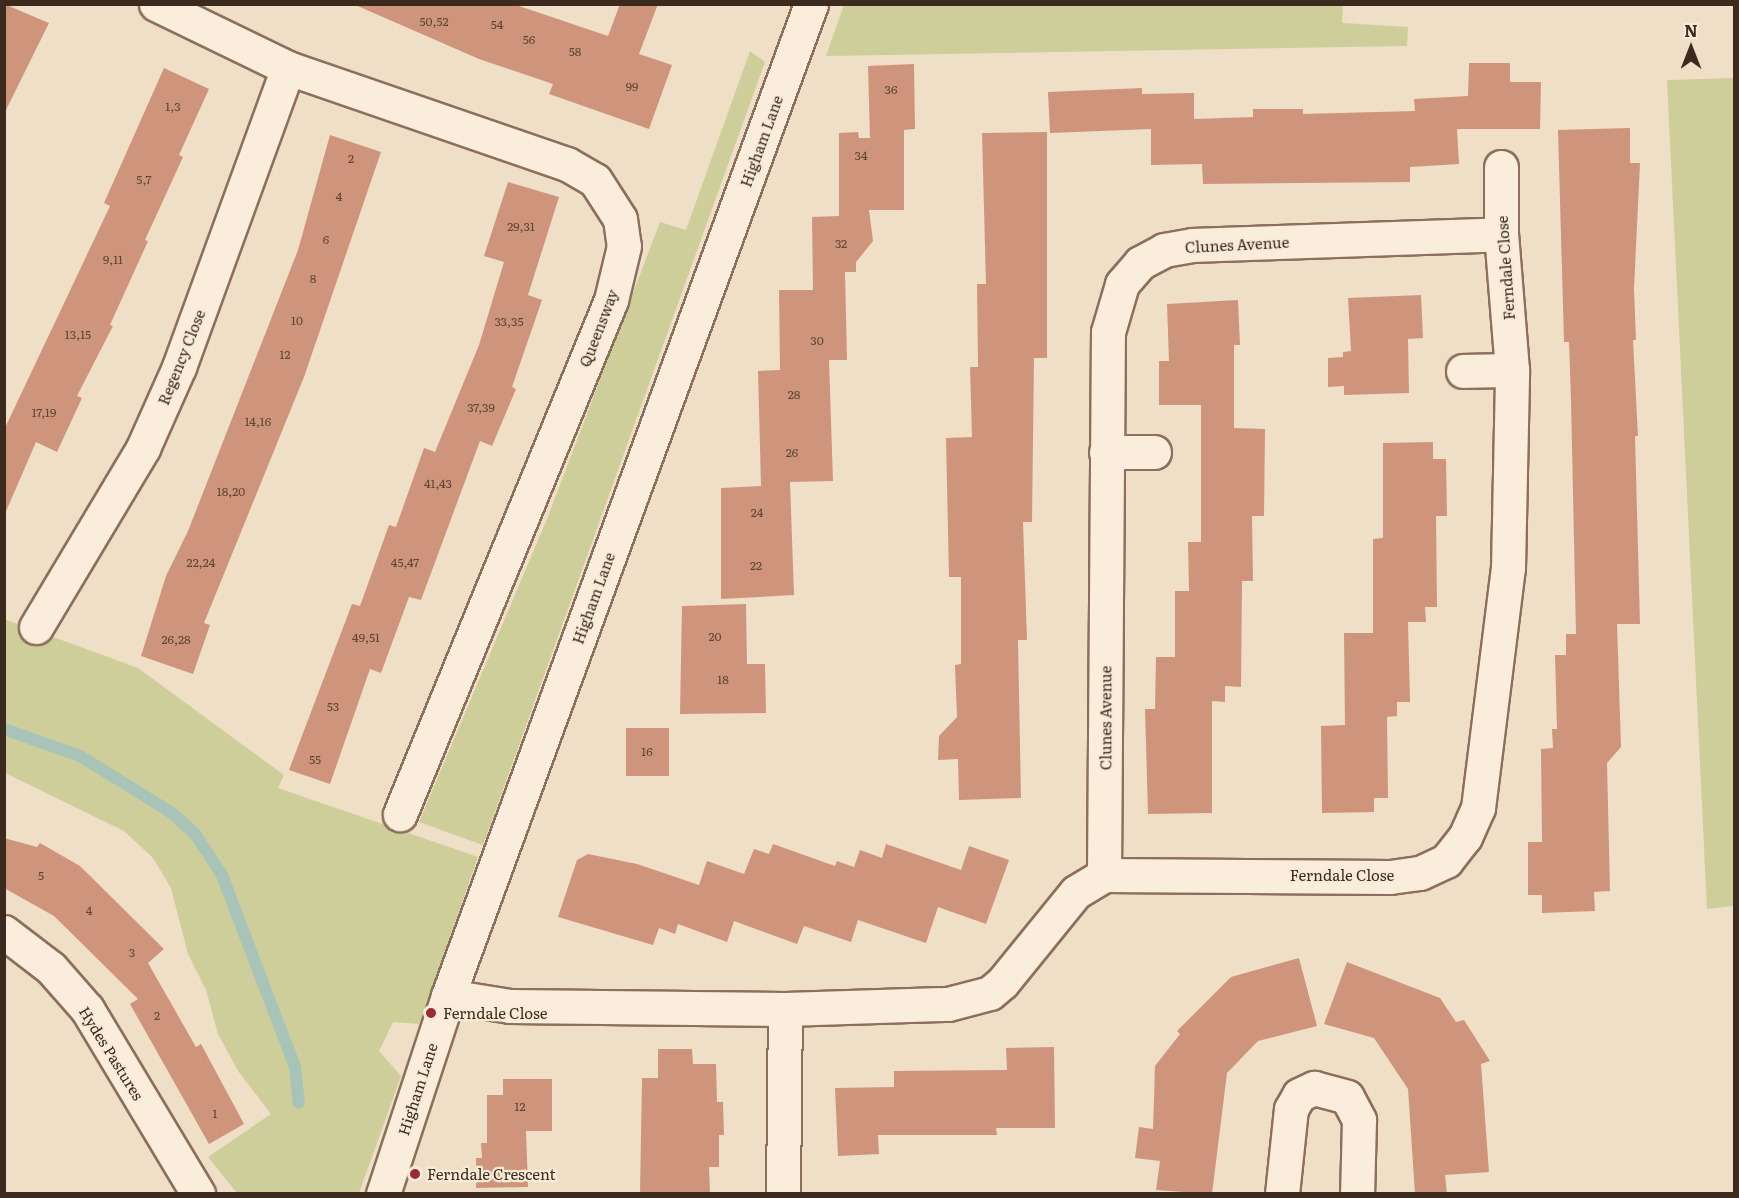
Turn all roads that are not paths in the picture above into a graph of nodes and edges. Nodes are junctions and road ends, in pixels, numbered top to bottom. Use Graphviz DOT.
graph roads {
  1 [pos="156,4"];
  2 [pos="811,4"];
  3 [pos="288,68"];
  4 [pos="1501,167"];
  5 [pos="1501,234"];
  6 [pos="1512,370"];
  7 [pos="1463,372"];
  8 [pos="1106,452"];
  9 [pos="1154,452"];
  10 [pos="36,627"];
  11 [pos="400,814"];
  12 [pos="1104,876"];
  13 [pos="4,932"];
  14 [pos="448,996"];
  15 [pos="785,1009"];
  16 [pos="198,1194"];
  17 [pos="383,1194"];
  18 [pos="783,1194"];
  19 [pos="1282,1194"];
  20 [pos="1357,1194"];
  1 -- 3 [label="street, Queensway"];
  2 -- 14 [label="street, Higham Lane"];
  3 -- 10 [label="street, Regency Close"];
  3 -- 11 [label="street, Queensway"];
  4 -- 5 [label="street, Ferndale Close"];
  5 -- 6 [label="street, Ferndale Close"];
  5 -- 8 [label="street, Clunes Avenue"];
  6 -- 7 [label="street"];
  6 -- 12 [label="street, Ferndale Close"];
  8 -- 9 [label="street"];
  8 -- 12 [label="street, Clunes Avenue"];
  12 -- 15 [label="street, Ferndale Close"];
  13 -- 16 [label="street, Hydes Pastures"];
  14 -- 15 [label="street, Ferndale Close"];
  14 -- 17 [label="street, Higham Lane"];
  15 -- 18 [label="street"];
  19 -- 20 [label="street"];
}
